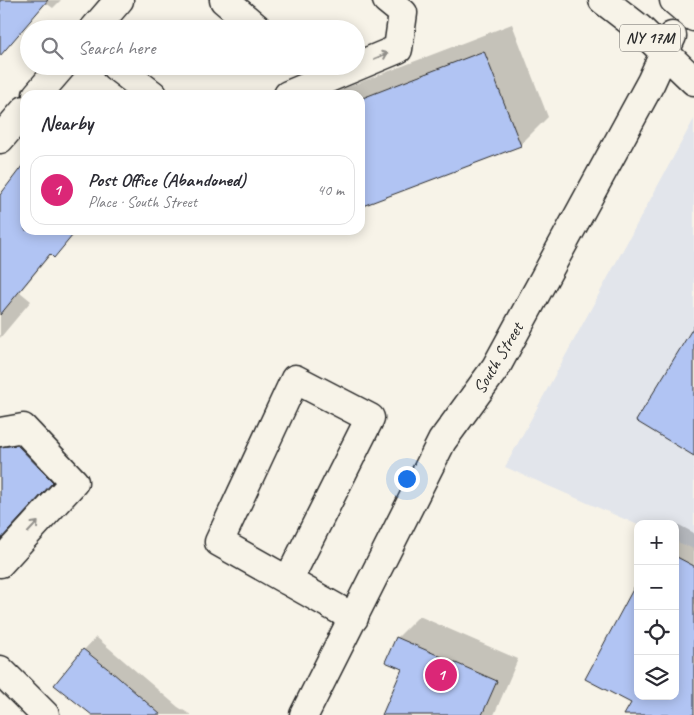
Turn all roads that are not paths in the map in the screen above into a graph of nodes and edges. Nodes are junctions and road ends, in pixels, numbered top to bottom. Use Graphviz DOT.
graph roads {
  1 [pos="119,0"];
  2 [pos="224,0"];
  3 [pos="387,0"];
  4 [pos="602,0"];
  5 [pos="686,7"];
  6 [pos="102,20"];
  7 [pos="247,20"];
  8 [pos="668,44"];
  9 [pos="365,58"];
  10 [pos="54,75"];
  11 [pos="127,75"];
  12 [pos="310,75"];
  13 [pos="694,81"];
  14 [pos="41,90"];
  15 [pos="146,90"];
  16 [pos="293,90"];
  17 [pos="20,116"];
  18 [pos="0,139"];
  19 [pos="0,432"];
  20 [pos="0,563"];
  21 [pos="288,581"];
  22 [pos="354,618"];
  23 [pos="0,670"];
  24 [pos="45,715"];
  25 [pos="304,715"];
  1 -- 6 [label="main road"];
  2 -- 7 [label="main road"];
  9 -- 3 [label="main road, one-way"];
  4 -- 8 [label="main road, NY 17M"];
  5 -- 8 [label="main road, South Street"];
  8 -- 13 [label="main road, NY 17M"];
  8 -- 22 [label="main road, South Street"];
  10 -- 14 [label="main road"];
  11 -- 15 [label="main road"];
  12 -- 16 [label="main road"];
  17 -- 18 [label="main road"];
  20 -- 19 [label="main road, one-way"];
  21 -- 21 [label="main road"];
  21 -- 22 [label="main road"];
  22 -- 25 [label="main road, South Street"];
  23 -- 24 [label="main road"];
}
